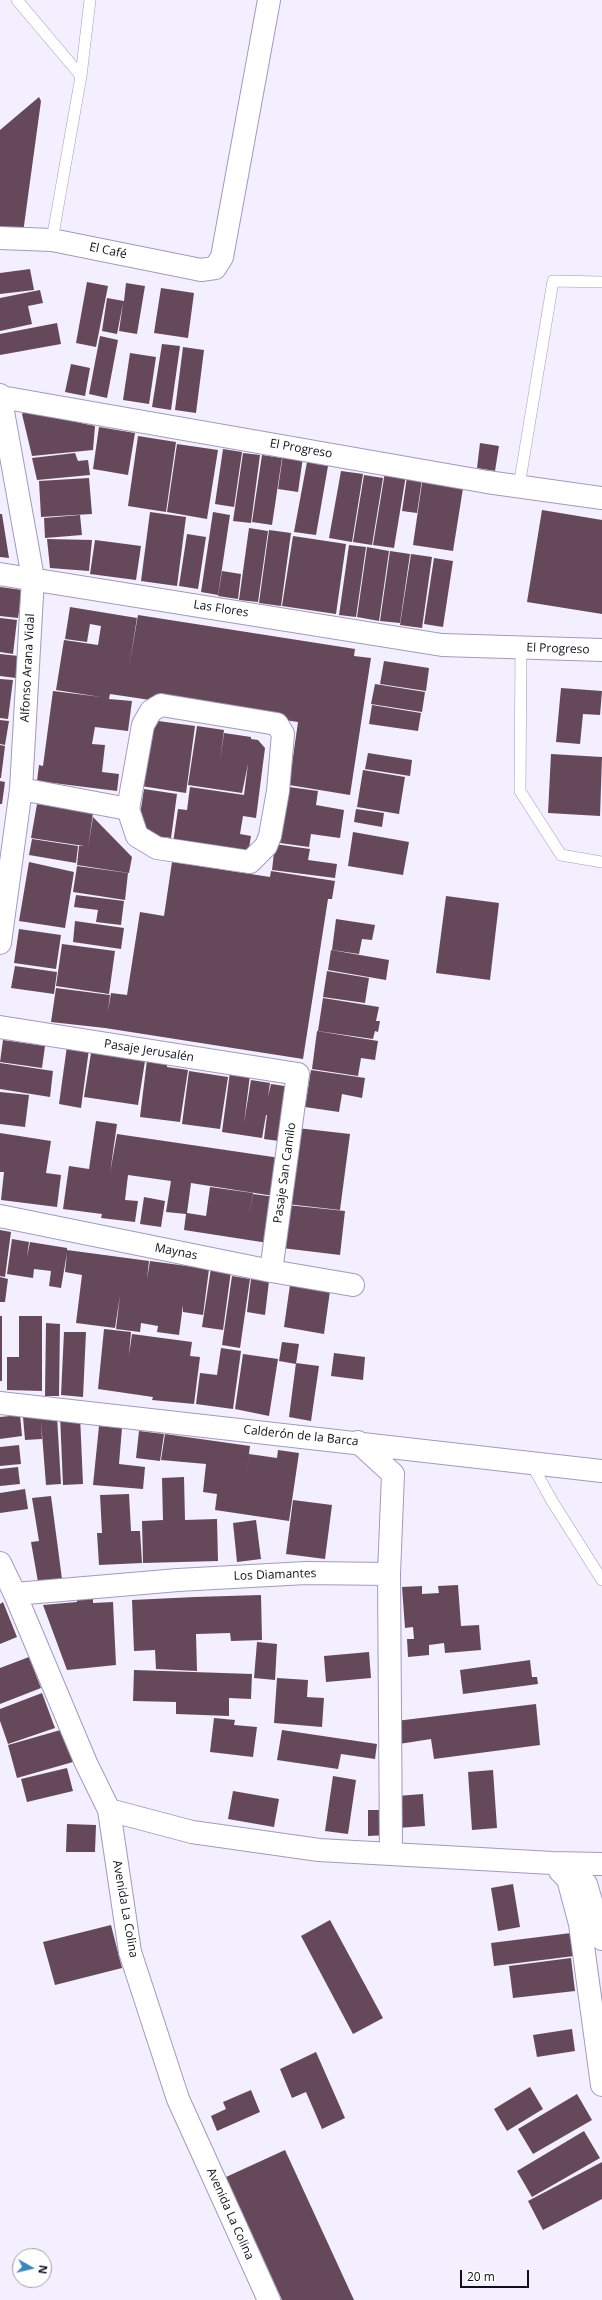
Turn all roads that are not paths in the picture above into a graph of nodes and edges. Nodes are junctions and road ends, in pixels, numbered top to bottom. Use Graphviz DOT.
graph roads {
  1 [pos="17,0"];
  2 [pos="90,0"];
  3 [pos="269,0"];
  4 [pos="81,76"];
  5 [pos="0,238"];
  6 [pos="52,240"];
  7 [pos="602,282"];
  8 [pos="0,396"];
  9 [pos="518,486"];
  10 [pos="602,498"];
  11 [pos="0,574"];
  12 [pos="33,578"];
  13 [pos="442,645"];
  14 [pos="521,647"];
  15 [pos="602,650"];
  16 [pos="21,789"];
  17 [pos="128,809"];
  18 [pos="602,862"];
  19 [pos="0,943"];
  20 [pos="0,1027"];
  21 [pos="298,1074"];
  22 [pos="0,1216"];
  23 [pos="271,1271"];
  24 [pos="353,1285"];
  25 [pos="0,1403"];
  26 [pos="358,1442"];
  27 [pos="530,1462"];
  28 [pos="602,1471"];
  29 [pos="0,1563"];
  30 [pos="389,1574"];
  31 [pos="602,1580"];
  32 [pos="15,1594"];
  33 [pos="109,1810"];
  34 [pos="391,1854"];
  35 [pos="552,1863"];
  36 [pos="602,1864"];
  37 [pos="568,1880"];
  38 [pos="602,1938"];
  39 [pos="602,2085"];
  40 [pos="269,2300"];
  1 -- 4 [label="lane"];
  2 -- 4 [label="lane"];
  3 -- 6 [label="street, El Café"];
  4 -- 6 [label="lane"];
  5 -- 6 [label="street, El Café"];
  7 -- 9 [label="lane"];
  8 -- 9 [label="street, El Progreso"];
  8 -- 12 [label="street, Alfonso Arana Vidal"];
  9 -- 10 [label="street, El Progreso"];
  11 -- 12 [label="street, Las Flores"];
  12 -- 13 [label="street, Las Flores"];
  12 -- 16 [label="street, Alfonso Arana Vidal"];
  13 -- 14 [label="street, El Progreso"];
  14 -- 15 [label="street, El Progreso"];
  14 -- 18 [label="lane"];
  16 -- 17 [label="street"];
  16 -- 19 [label="street, Alfonso Arana Vidal"];
  17 -- 17 [label="street"];
  20 -- 21 [label="street, Pasaje Jerusalén"];
  21 -- 23 [label="street, Pasaje San Camilo"];
  22 -- 23 [label="street, Maynas"];
  23 -- 24 [label="street, Maynas"];
  25 -- 26 [label="street, Calderón de la Barca"];
  26 -- 27 [label="street, Calderón de la Barca"];
  26 -- 30 [label="street"];
  27 -- 28 [label="street, Calderón de la Barca"];
  27 -- 31 [label="lane"];
  29 -- 32 [label="street, Avenida La Colina"];
  30 -- 32 [label="street, Los Diamantes"];
  30 -- 34 [label="street"];
  32 -- 33 [label="street, Avenida La Colina"];
  33 -- 34 [label="street"];
  33 -- 40 [label="street, Avenida La Colina"];
  34 -- 35 [label="street"];
  35 -- 36 [label="street"];
  35 -- 37 [label="street"];
  37 -- 38 [label="street"];
  37 -- 39 [label="street"];
}
